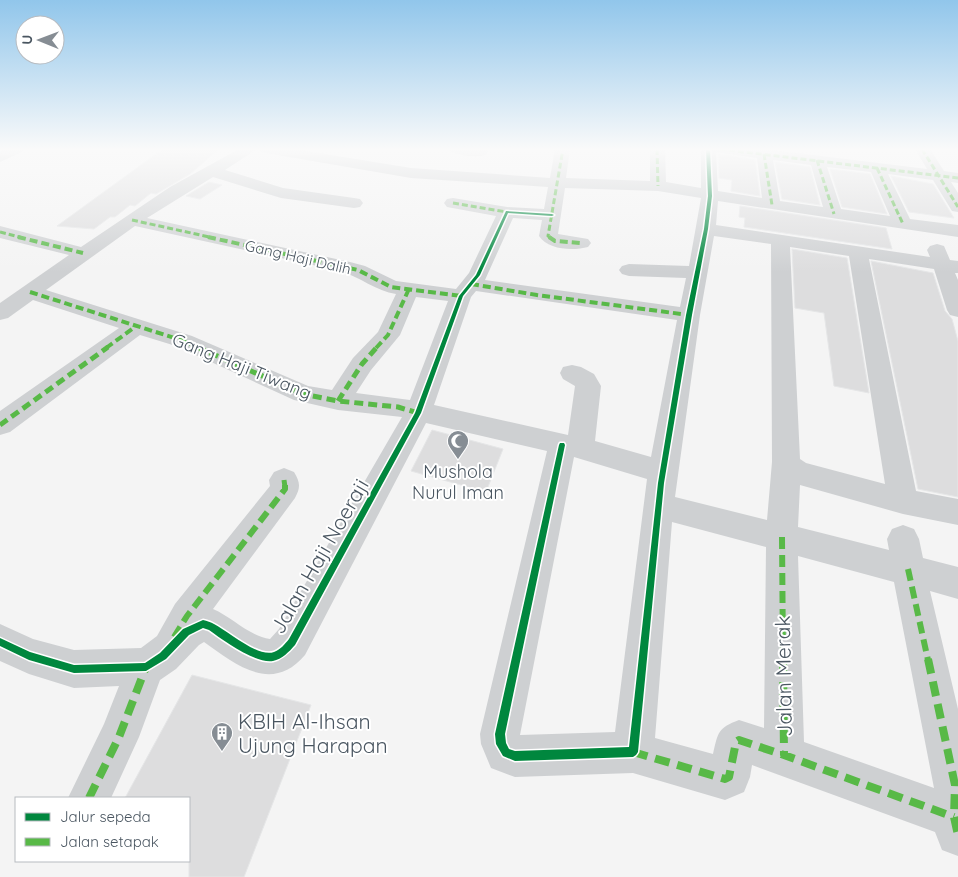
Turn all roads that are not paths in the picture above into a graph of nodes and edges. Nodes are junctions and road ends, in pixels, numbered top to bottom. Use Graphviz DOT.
graph roads {
  1 [pos="178,190"];
  2 [pos="274,190"];
  3 [pos="557,190"];
  4 [pos="678,190"];
  5 [pos="710,190"];
  6 [pos="770,190"];
  7 [pos="826,190"];
  8 [pos="887,190"];
  9 [pos="948,190"];
  10 [pos="710,196"];
  11 [pos="354,203"];
  12 [pos="452,203"];
  13 [pos="772,205"];
  14 [pos="958,207"];
  15 [pos="506,212"];
  16 [pos="834,214"];
  17 [pos="552,215"];
  18 [pos="132,220"];
  19 [pos="903,224"];
  20 [pos="930,228"];
  21 [pos="706,229"];
  22 [pos="0,232"];
  23 [pos="958,232"];
  24 [pos="780,240"];
  25 [pos="581,243"];
  26 [pos="858,252"];
  27 [pos="83,253"];
  28 [pos="950,266"];
  29 [pos="629,270"];
  30 [pos="696,272"];
  31 [pos="466,290"];
  32 [pos="408,291"];
  33 [pos="30,292"];
  34 [pos="958,310"];
  35 [pos="0,313"];
  36 [pos="689,315"];
  37 [pos="135,327"];
  38 [pos="572,373"];
  39 [pos="338,401"];
  40 [pos="418,413"];
  41 [pos="0,425"];
  42 [pos="571,447"];
  43 [pos="786,462"];
  44 [pos="284,480"];
  45 [pos="661,489"];
  46 [pos="903,501"];
  47 [pos="958,512"];
  48 [pos="782,537"];
  49 [pos="905,554"];
  50 [pos="958,584"];
  51 [pos="0,642"];
  52 [pos="154,661"];
  53 [pos="633,752"];
  54 [pos="784,755"];
  55 [pos="89,797"];
  56 [pos="956,806"];
  1 -- 18 [label="street"];
  2 -- 11 [label="street"];
  3 -- 17 [label="street"];
  4 -- 10 [label="street"];
  5 -- 10 [label="street"];
  6 -- 13 [label="street"];
  7 -- 16 [label="street"];
  8 -- 19 [label="street"];
  9 -- 14 [label="street"];
  10 -- 13 [label="street"];
  10 -- 21 [label="street"];
  12 -- 15 [label="street"];
  13 -- 16 [label="street"];
  15 -- 17 [label="street"];
  15 -- 31 [label="street"];
  16 -- 19 [label="street"];
  17 -- 25 [label="street"];
  18 -- 27 [label="street"];
  18 -- 32 [label="street, Gang Haji Dalih"];
  19 -- 20 [label="street"];
  20 -- 23 [label="street"];
  20 -- 28 [label="street"];
  21 -- 24 [label="street"];
  21 -- 30 [label="street"];
  22 -- 27 [label="street"];
  24 -- 26 [label="street"];
  24 -- 43 [label="street, Jalan Merak"];
  26 -- 28 [label="street"];
  26 -- 46 [label="street"];
  27 -- 33 [label="street"];
  28 -- 34 [label="street"];
  29 -- 30 [label="street"];
  30 -- 36 [label="street"];
  31 -- 32 [label="street, Gang Haji Dalih"];
  31 -- 36 [label="street, Gang Haji Dalih"];
  31 -- 40 [label="street"];
  32 -- 39 [label="street"];
  33 -- 35 [label="street"];
  33 -- 37 [label="street, Gang Haji Tiwang"];
  36 -- 45 [label="street"];
  37 -- 39 [label="street, Gang Haji Tiwang"];
  37 -- 41 [label="street"];
  38 -- 42 [label="street"];
  39 -- 40 [label="street, Gang Haji Tiwang"];
  40 -- 42 [label="street, Gang Haji Tiwang"];
  40 -- 52 [label="street, Jalan Haji Noeraji"];
  42 -- 45 [label="street, Gang Haji Tiwang"];
  42 -- 53 [label="street"];
  43 -- 46 [label="street"];
  43 -- 48 [label="street, Jalan Merak"];
  44 -- 52 [label="street"];
  45 -- 48 [label="street, Gang Haji Tiwang"];
  45 -- 53 [label="street"];
  46 -- 47 [label="street"];
  48 -- 49 [label="street, Gang Haji Tiwang"];
  48 -- 54 [label="street, Jalan Merak"];
  49 -- 50 [label="street, Gang Haji Tiwang"];
  49 -- 56 [label="street"];
  51 -- 52 [label="street"];
  52 -- 55 [label="street"];
  53 -- 54 [label="street"];
  54 -- 56 [label="street, Jalan Merak"];
}
